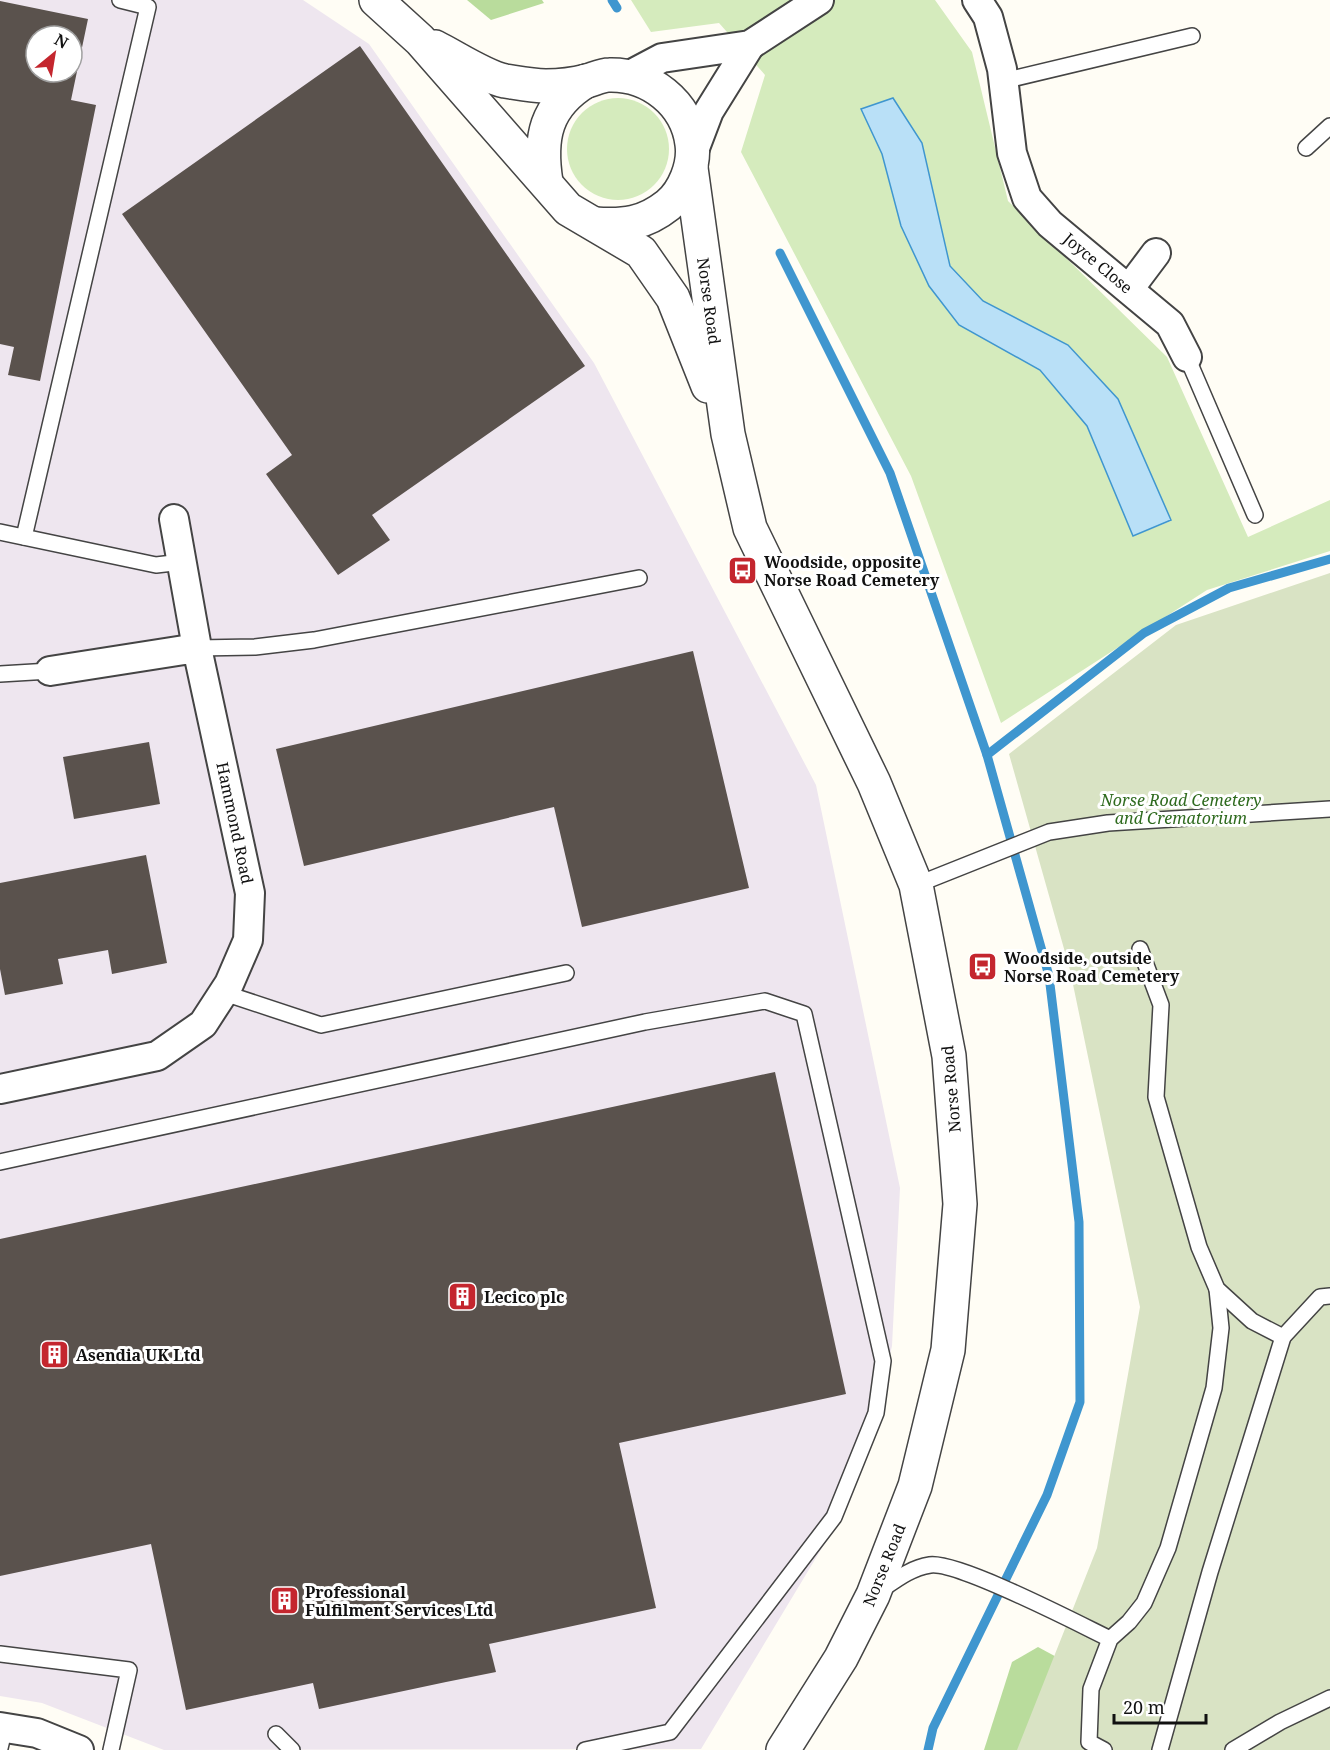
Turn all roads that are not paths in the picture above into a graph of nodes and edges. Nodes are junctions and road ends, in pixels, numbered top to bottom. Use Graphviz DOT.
graph roads {
  1 [pos="120,0"];
  2 [pos="376,0"];
  3 [pos="819,0"];
  4 [pos="977,0"];
  5 [pos="1192,36"];
  6 [pos="420,40"];
  7 [pos="750,45"];
  8 [pos="628,76"];
  9 [pos="586,81"];
  10 [pos="1003,81"];
  11 [pos="1330,126"];
  12 [pos="1306,148"];
  13 [pos="692,160"];
  14 [pos="546,182"];
  15 [pos="595,224"];
  16 [pos="1156,253"];
  17 [pos="1129,289"];
  18 [pos="1186,357"];
  19 [pos="728,434"];
  20 [pos="1256,515"];
  21 [pos="174,519"];
  22 [pos="0,532"];
  23 [pos="24,537"];
  24 [pos="182,562"];
  25 [pos="639,578"];
  26 [pos="197,648"];
  27 [pos="50,671"];
  28 [pos="0,674"];
  29 [pos="1330,809"];
  30 [pos="915,885"];
  31 [pos="1140,949"];
  32 [pos="566,973"];
  33 [pos="224,993"];
  34 [pos="0,1089"];
  35 [pos="0,1162"];
  36 [pos="1217,1289"];
  37 [pos="1330,1296"];
  38 [pos="1283,1337"];
  39 [pos="873,1595"];
  40 [pos="1110,1639"];
  41 [pos="0,1654"];
  42 [pos="1330,1698"];
  43 [pos="2,1734"];
  44 [pos="276,1734"];
  45 [pos="79,1750"];
  46 [pos="111,1750"];
  47 [pos="292,1750"];
  48 [pos="585,1750"];
  49 [pos="783,1750"];
  50 [pos="1104,1750"];
  51 [pos="1160,1750"];
  52 [pos="1233,1750"];
  1 -- 23 [label="lane"];
  2 -- 6 [label="street, Norse Road"];
  3 -- 7 [label="street"];
  4 -- 10 [label="street, Joyce Close"];
  5 -- 10 [label="lane"];
  6 -- 9 [label="street, Norse Road"];
  6 -- 14 [label="street, Norse Road"];
  7 -- 8 [label="street"];
  7 -- 13 [label="street"];
  8 -- 9 [label="street, Norse Road"];
  8 -- 13 [label="street, Norse Road"];
  9 -- 14 [label="street, Norse Road"];
  10 -- 17 [label="street, Joyce Close"];
  11 -- 12 [label="lane"];
  13 -- 15 [label="street, Norse Road"];
  13 -- 19 [label="street, Norse Road"];
  14 -- 15 [label="street, Norse Road"];
  15 -- 19 [label="street, Norse Road"];
  16 -- 17 [label="street"];
  17 -- 18 [label="street, Joyce Close"];
  18 -- 20 [label="lane, Joyce Close"];
  19 -- 30 [label="street, Norse Road"];
  21 -- 24 [label="street, Hammond Road"];
  22 -- 23 [label="lane"];
  23 -- 24 [label="lane"];
  24 -- 26 [label="street, Hammond Road"];
  25 -- 26 [label="lane"];
  26 -- 27 [label="street"];
  26 -- 33 [label="street, Hammond Road"];
  27 -- 28 [label="lane"];
  29 -- 30 [label="lane"];
  30 -- 39 [label="street, Norse Road"];
  31 -- 36 [label="lane"];
  32 -- 33 [label="lane"];
  33 -- 34 [label="street, Hammond Road"];
  35 -- 48 [label="lane"];
  36 -- 38 [label="lane"];
  36 -- 40 [label="lane"];
  37 -- 38 [label="lane"];
  38 -- 51 [label="lane"];
  39 -- 40 [label="lane"];
  39 -- 49 [label="street, Norse Road"];
  40 -- 50 [label="lane"];
  41 -- 46 [label="lane"];
  42 -- 52 [label="lane"];
  43 -- 45 [label="street"];
  44 -- 47 [label="lane"];
}
